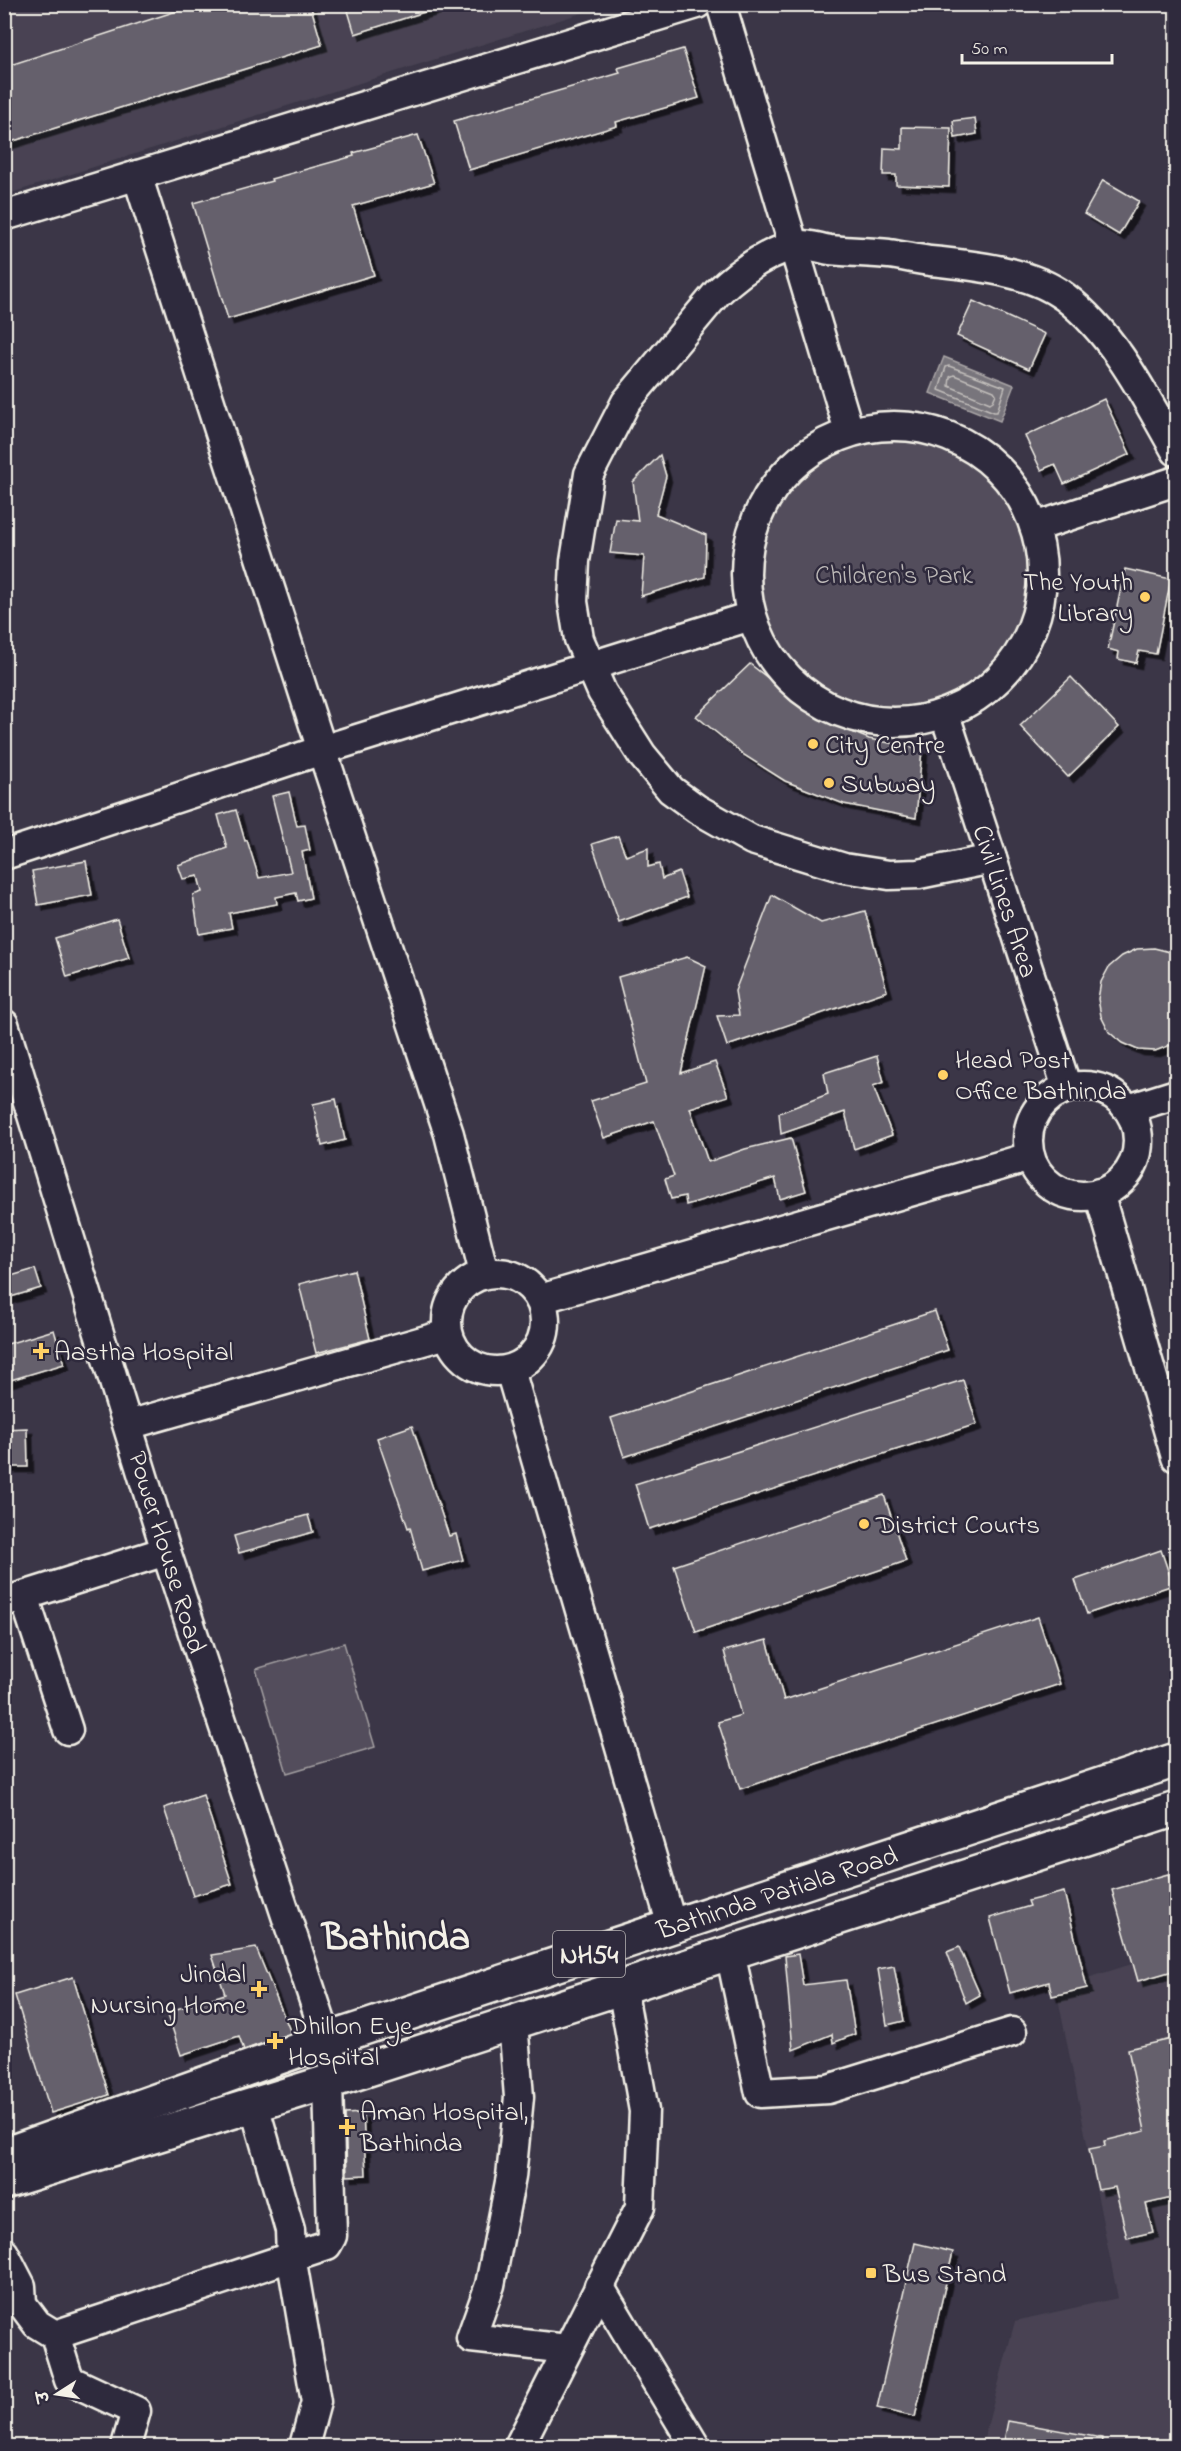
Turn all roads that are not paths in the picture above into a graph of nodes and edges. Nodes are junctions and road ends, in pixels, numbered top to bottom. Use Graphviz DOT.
graph roads {
  1 [pos="697,4"];
  2 [pos="721,4"];
  3 [pos="137,175"];
  4 [pos="4,216"];
  5 [pos="794,246"];
  6 [pos="849,431"];
  7 [pos="1176,451"];
  8 [pos="1176,481"];
  9 [pos="1035,527"];
  10 [pos="751,616"];
  11 [pos="592,665"];
  12 [pos="945,715"];
  13 [pos="322,750"];
  14 [pos="4,855"];
  15 [pos="992,860"];
  16 [pos="4,1024"];
  17 [pos="1067,1088"];
  18 [pos="1176,1094"];
  19 [pos="1128,1109"];
  20 [pos="1030,1157"];
  21 [pos="1099,1193"];
  22 [pos="484,1273"];
  23 [pos="540,1299"];
  24 [pos="447,1334"];
  25 [pos="510,1370"];
  26 [pos="128,1425"];
  27 [pos="1176,1457"];
  28 [pos="166,1551"];
  29 [pos="14,1599"];
  30 [pos="68,1730"];
  31 [pos="1176,1760"];
  32 [pos="1176,1809"];
  33 [pos="672,1926"];
  34 [pos="730,1952"];
  35 [pos="622,1987"];
  36 [pos="513,2022"];
  37 [pos="1012,2032"];
  38 [pos="327,2040"];
  39 [pos="332,2080"];
  40 [pos="254,2105"];
  41 [pos="4,2155"];
  42 [pos="4,2182"];
  43 [pos="4,2253"];
  44 [pos="291,2256"];
  45 [pos="599,2286"];
  46 [pos="13,2311"];
  47 [pos="55,2335"];
  48 [pos="567,2349"];
  49 [pos="126,2446"];
  50 [pos="304,2446"];
  51 [pos="519,2446"];
  52 [pos="694,2446"];
  1 -- 3 [label="street"];
  2 -- 5 [label="street"];
  3 -- 4 [label="street"];
  3 -- 13 [label="street"];
  5 -- 6 [label="street"];
  5 -- 7 [label="street"];
  5 -- 11 [label="street"];
  6 -- 9 [label="street"];
  6 -- 10 [label="street"];
  8 -- 9 [label="street"];
  9 -- 12 [label="street"];
  10 -- 11 [label="street"];
  10 -- 12 [label="street"];
  11 -- 13 [label="street"];
  11 -- 15 [label="street"];
  12 -- 15 [label="street, Civil Lines Area"];
  13 -- 14 [label="street"];
  13 -- 22 [label="street"];
  15 -- 17 [label="street, Civil Lines Area"];
  16 -- 26 [label="street, Power House Road"];
  17 -- 19 [label="street"];
  17 -- 20 [label="street"];
  18 -- 19 [label="street"];
  19 -- 21 [label="street"];
  20 -- 21 [label="street"];
  20 -- 23 [label="street"];
  21 -- 27 [label="street"];
  22 -- 23 [label="street"];
  22 -- 24 [label="street"];
  23 -- 25 [label="street"];
  24 -- 25 [label="street"];
  24 -- 26 [label="street"];
  25 -- 33 [label="street"];
  26 -- 28 [label="street, Power House Road"];
  28 -- 29 [label="street"];
  28 -- 38 [label="street, Power House Road"];
  29 -- 30 [label="street"];
  31 -- 33 [label="highway, Bathinda Patiala Road / NH54"];
  32 -- 34 [label="highway, NH54"];
  33 -- 38 [label="highway, Bathinda Patiala Road / NH54"];
  34 -- 35 [label="highway, NH54"];
  34 -- 37 [label="street"];
  35 -- 36 [label="highway, NH54"];
  35 -- 45 [label="street"];
  36 -- 39 [label="highway, NH54"];
  36 -- 48 [label="street"];
  38 -- 39 [label="street, Power House Road"];
  38 -- 41 [label="highway, Bathinda Patiala Road / NH54"];
  39 -- 40 [label="highway, NH54"];
  39 -- 44 [label="street, Power House Road"];
  40 -- 42 [label="highway, NH54"];
  40 -- 44 [label="street"];
  43 -- 46 [label="street"];
  44 -- 47 [label="street, Power House Road"];
  44 -- 50 [label="street"];
  45 -- 48 [label="street"];
  45 -- 52 [label="street"];
  46 -- 47 [label="street"];
  47 -- 49 [label="street"];
  48 -- 51 [label="street"];
}
